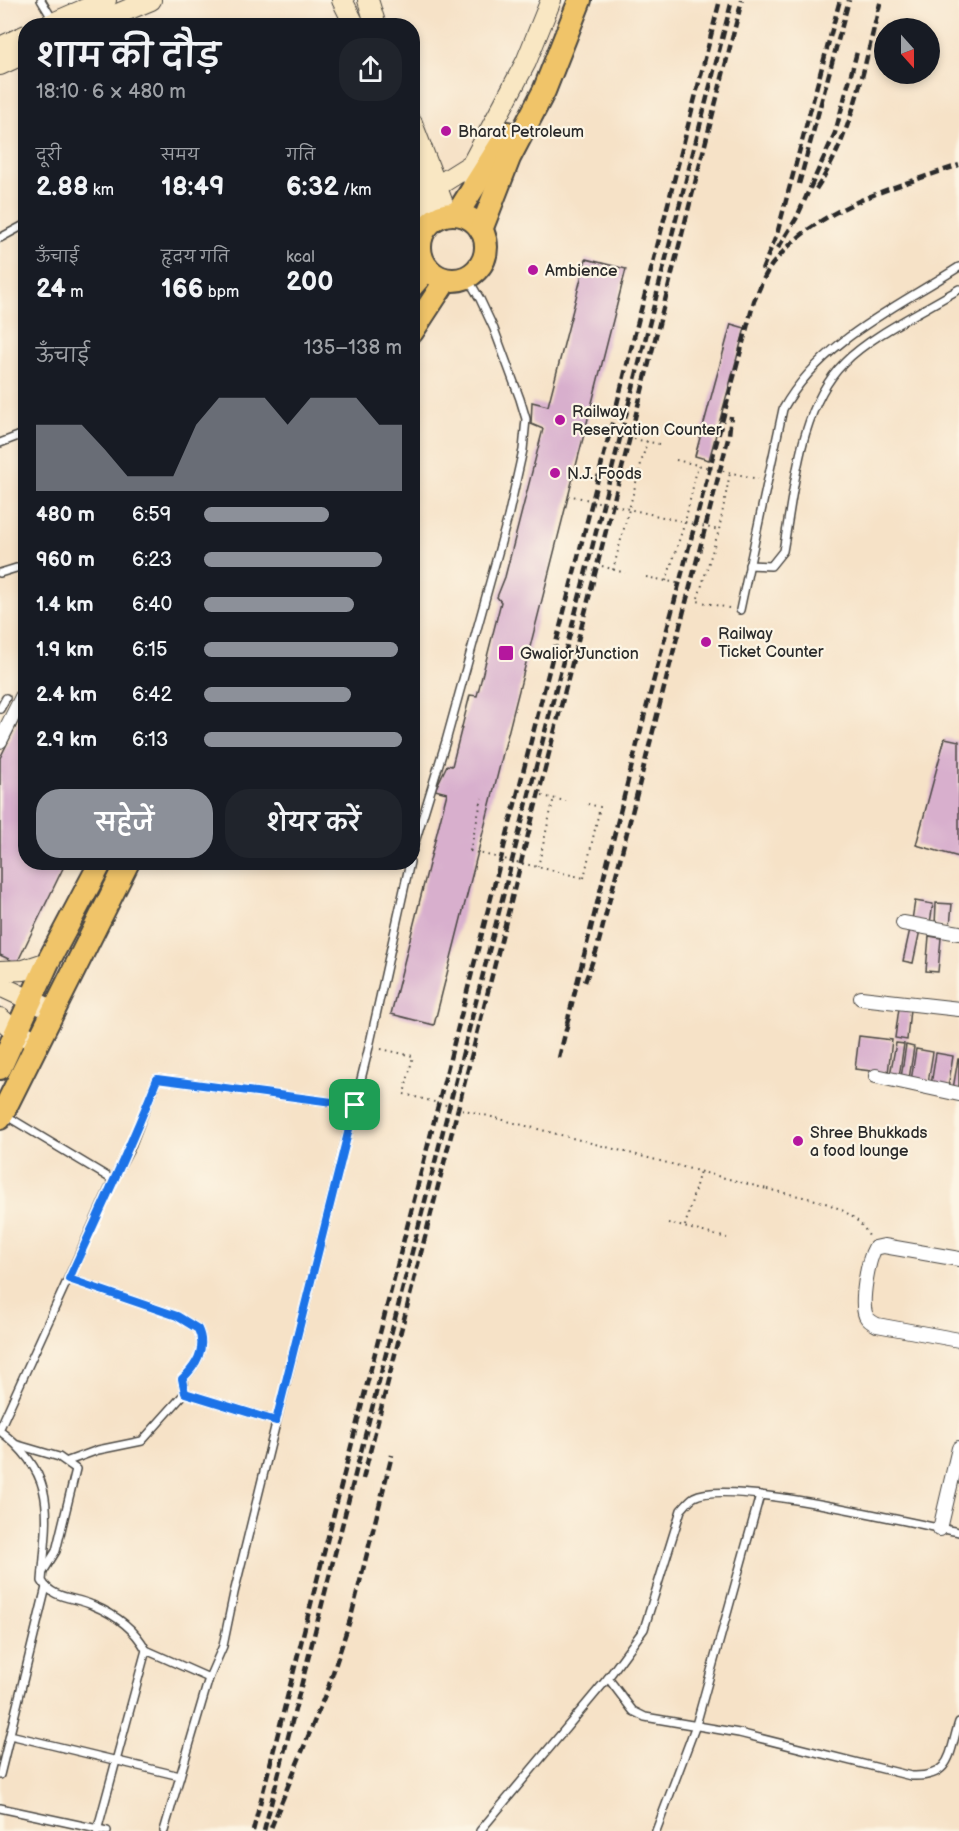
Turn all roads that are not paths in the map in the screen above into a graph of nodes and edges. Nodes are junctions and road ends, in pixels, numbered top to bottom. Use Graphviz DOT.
graph roads {
  1 [pos="41,0"];
  2 [pos="106,0"];
  3 [pos="151,0"];
  4 [pos="342,0"];
  5 [pos="368,0"];
  6 [pos="551,0"];
  7 [pos="567,0"];
  8 [pos="580,0"];
  9 [pos="48,18"];
  10 [pos="64,18"];
  11 [pos="108,18"];
  12 [pos="351,18"];
  13 [pos="374,18"];
  14 [pos="18,39"];
  15 [pos="0,47"];
  16 [pos="18,57"];
  17 [pos="0,65"];
  18 [pos="420,143"];
  19 [pos="472,164"];
  20 [pos="420,178"];
  21 [pos="437,186"];
  22 [pos="474,188"];
  23 [pos="446,216"];
  24 [pos="18,228"];
  25 [pos="481,230"];
  26 [pos="0,238"];
  27 [pos="420,245"];
  28 [pos="420,250"];
  29 [pos="959,267"];
  30 [pos="438,278"];
  31 [pos="959,289"];
  32 [pos="420,315"];
  33 [pos="18,437"];
  34 [pos="0,443"];
  35 [pos="749,565"];
  36 [pos="18,567"];
  37 [pos="0,573"];
  38 [pos="740,610"];
  39 [pos="6,698"];
  40 [pos="18,704"];
  41 [pos="0,709"];
  42 [pos="0,741"];
  43 [pos="420,813"];
  44 [pos="97,870"];
  45 [pos="124,870"];
  46 [pos="408,870"];
  47 [pos="903,923"];
  48 [pos="959,933"];
  49 [pos="48,962"];
  50 [pos="0,971"];
  51 [pos="0,986"];
  52 [pos="861,998"];
  53 [pos="31,1000"];
  54 [pos="959,1009"];
  55 [pos="54,1011"];
  56 [pos="8,1024"];
  57 [pos="38,1042"];
  58 [pos="0,1068"];
  59 [pos="876,1076"];
  60 [pos="959,1094"];
  61 [pos="355,1105"];
  62 [pos="1,1115"];
  63 [pos="113,1180"];
  64 [pos="959,1259"];
  65 [pos="69,1279"];
  66 [pos="959,1340"];
  67 [pos="185,1393"];
  68 [pos="276,1421"];
  69 [pos="0,1430"];
  70 [pos="18,1445"];
  71 [pos="959,1448"];
  72 [pos="68,1461"];
  73 [pos="760,1495"];
  74 [pos="940,1529"];
  75 [pos="959,1532"];
  76 [pos="43,1572"];
  77 [pos="46,1587"];
  78 [pos="146,1650"];
  79 [pos="208,1678"];
  80 [pos="608,1678"];
  81 [pos="959,1722"];
  82 [pos="696,1725"];
  83 [pos="10,1735"];
  84 [pos="117,1759"];
  85 [pos="0,1774"];
  86 [pos="180,1776"];
  87 [pos="0,1808"];
  88 [pos="98,1830"];
  89 [pos="107,1831"];
  90 [pos="164,1831"];
  91 [pos="480,1831"];
  92 [pos="656,1831"];
  1 -- 9 [label="lane"];
  2 -- 10 [label="main road"];
  3 -- 11 [label="main road"];
  4 -- 12 [label="main road"];
  5 -- 13 [label="main road"];
  6 -- 19 [label="main road"];
  7 -- 22 [label="main road"];
  8 -- 25 [label="main road"];
  14 -- 15 [label="main road"];
  16 -- 17 [label="main road"];
  18 -- 21 [label="main road"];
  19 -- 21 [label="main road"];
  19 -- 22 [label="main road"];
  20 -- 23 [label="main road"];
  21 -- 23 [label="main road"];
  22 -- 23 [label="main road"];
  23 -- 25 [label="main road"];
  23 -- 27 [label="main road"];
  24 -- 26 [label="lane"];
  25 -- 30 [label="main road"];
  28 -- 30 [label="main road"];
  29 -- 35 [label="lane"];
  30 -- 32 [label="main road"];
  30 -- 43 [label="lane"];
  31 -- 35 [label="lane"];
  33 -- 34 [label="lane"];
  35 -- 38 [label="lane"];
  36 -- 37 [label="lane"];
  39 -- 41 [label="lane"];
  40 -- 42 [label="street"];
  44 -- 49 [label="main road"];
  45 -- 55 [label="main road"];
  46 -- 61 [label="lane"];
  47 -- 48 [label="street"];
  49 -- 50 [label="main road"];
  49 -- 53 [label="main road"];
  51 -- 53 [label="main road"];
  52 -- 54 [label="street"];
  53 -- 55 [label="main road"];
  53 -- 56 [label="main road"];
  55 -- 57 [label="main road"];
  56 -- 57 [label="main road"];
  56 -- 58 [label="main road"];
  57 -- 62 [label="main road"];
  59 -- 60 [label="street"];
  61 -- 63 [label="lane"];
  61 -- 68 [label="lane"];
  62 -- 63 [label="lane"];
  63 -- 65 [label="lane"];
  64 -- 66 [label="street"];
  65 -- 67 [label="lane"];
  65 -- 69 [label="lane"];
  67 -- 68 [label="lane"];
  67 -- 72 [label="lane"];
  68 -- 79 [label="lane"];
  69 -- 70 [label="lane"];
  70 -- 72 [label="lane"];
  70 -- 76 [label="lane"];
  71 -- 74 [label="street"];
  72 -- 76 [label="lane"];
  73 -- 74 [label="lane"];
  73 -- 80 [label="lane"];
  73 -- 82 [label="lane"];
  74 -- 75 [label="lane"];
  76 -- 77 [label="lane"];
  77 -- 78 [label="lane"];
  77 -- 83 [label="lane"];
  78 -- 79 [label="lane"];
  78 -- 84 [label="lane"];
  79 -- 86 [label="lane"];
  80 -- 82 [label="lane"];
  80 -- 91 [label="lane"];
  81 -- 82 [label="lane"];
  82 -- 92 [label="lane"];
  83 -- 84 [label="lane"];
  83 -- 85 [label="lane"];
  84 -- 86 [label="lane"];
  84 -- 88 [label="lane"];
  86 -- 90 [label="lane"];
  87 -- 88 [label="lane"];
  88 -- 89 [label="lane"];
}
